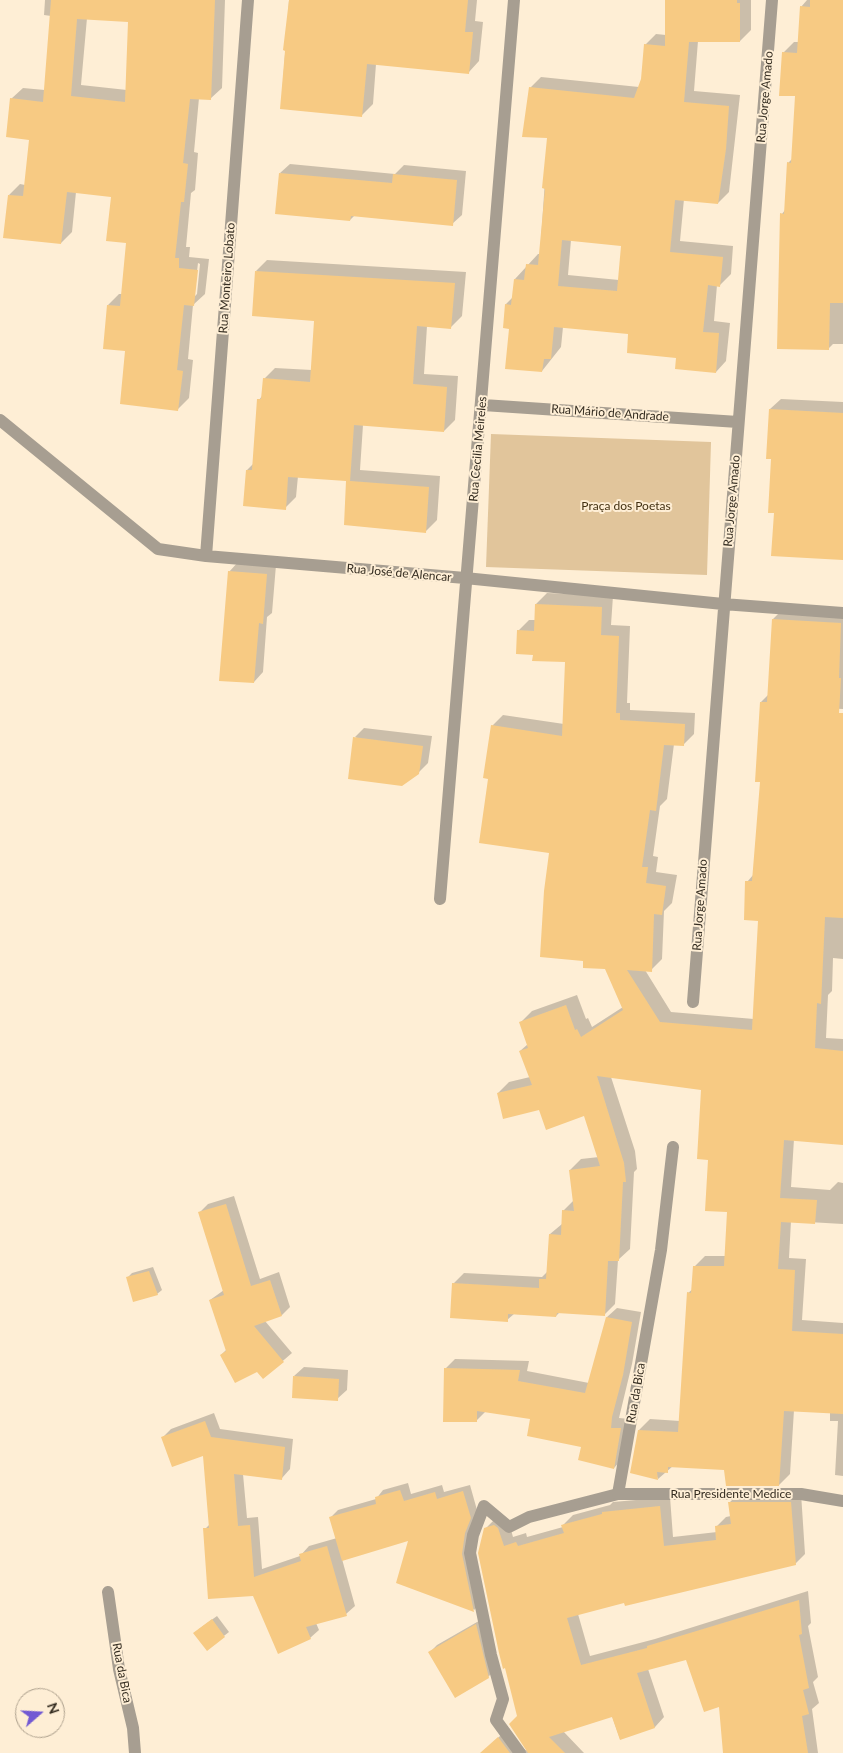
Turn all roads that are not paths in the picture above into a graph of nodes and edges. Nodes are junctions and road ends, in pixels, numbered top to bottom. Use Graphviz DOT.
graph roads {
  1 [pos="248,0"];
  2 [pos="514,0"];
  3 [pos="772,0"];
  4 [pos="482,405"];
  5 [pos="0,420"];
  6 [pos="738,422"];
  7 [pos="206,556"];
  8 [pos="465,578"];
  9 [pos="723,604"];
  10 [pos="843,613"];
  11 [pos="440,899"];
  12 [pos="693,1002"];
  13 [pos="673,1147"];
  14 [pos="618,1494"];
  15 [pos="843,1501"];
  16 [pos="108,1592"];
  17 [pos="135,1753"];
  18 [pos="520,1753"];
  1 -- 7 [label="street, Rua Monteiro Lobato"];
  2 -- 4 [label="street, Rua Cecilia Meireles"];
  3 -- 6 [label="street, Rua Jorge Amado"];
  4 -- 6 [label="street, Rua Mário de Andrade"];
  4 -- 8 [label="street, Rua Cecilia Meireles"];
  5 -- 7 [label="street, Rua José de Alencar"];
  6 -- 9 [label="street, Rua Jorge Amado"];
  7 -- 8 [label="street, Rua José de Alencar"];
  8 -- 9 [label="street, Rua José de Alencar"];
  8 -- 11 [label="street, Rua Cecilia Meireles"];
  9 -- 10 [label="street, Rua José de Alencar"];
  9 -- 12 [label="street, Rua Jorge Amado"];
  13 -- 14 [label="street, Rua da Bica"];
  14 -- 15 [label="street, Rua Presidente Medice"];
  14 -- 18 [label="street"];
  16 -- 17 [label="street, Rua da Bica"];
}
